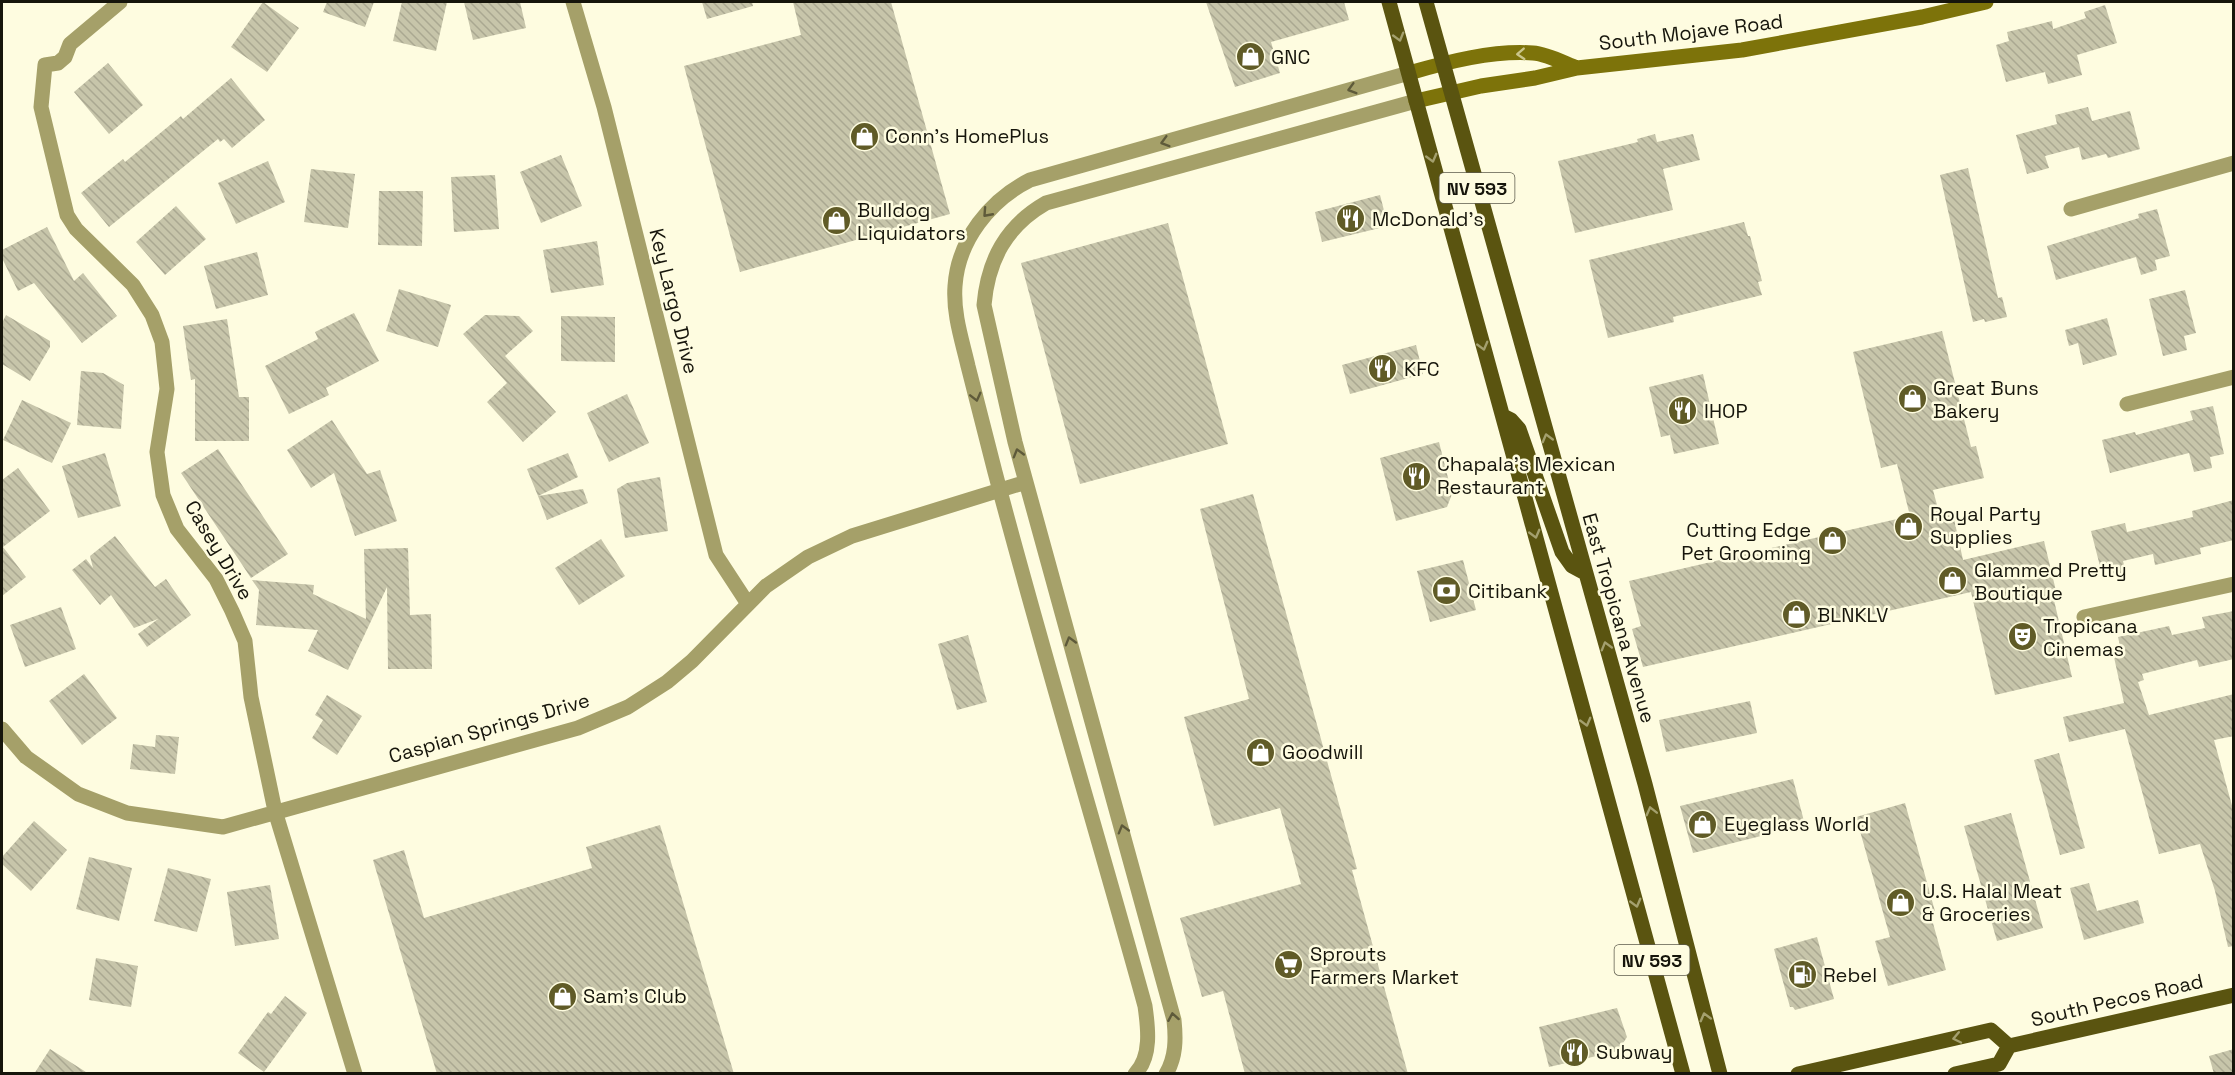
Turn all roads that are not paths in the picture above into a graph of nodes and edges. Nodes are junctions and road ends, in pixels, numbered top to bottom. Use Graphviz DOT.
graph roads {
  1 [pos="120,2"];
  2 [pos="573,2"];
  3 [pos="1389,2"];
  4 [pos="1426,2"];
  5 [pos="1986,2"];
  6 [pos="1443,63"];
  7 [pos="1577,68"];
  8 [pos="1409,73"];
  9 [pos="1450,93"];
  10 [pos="1416,101"];
  11 [pos="2234,163"];
  12 [pos="2070,208"];
  13 [pos="2234,377"];
  14 [pos="2127,404"];
  15 [pos="1503,416"];
  16 [pos="1026,482"];
  17 [pos="1000,490"];
  18 [pos="1585,573"];
  19 [pos="2234,584"];
  20 [pos="748,604"];
  21 [pos="2084,617"];
  22 [pos="2,729"];
  23 [pos="275,811"];
  24 [pos="2234,995"];
  25 [pos="2009,1046"];
  26 [pos="355,1074"];
  27 [pos="1135,1074"];
  28 [pos="1166,1074"];
  29 [pos="1683,1074"];
  30 [pos="1720,1074"];
  31 [pos="1797,1074"];
  32 [pos="1955,1074"];
  1 -- 23 [label="street, Casey Drive"];
  2 -- 20 [label="street, Key Largo Drive"];
  3 -- 8 [label="main road, NV 593, one-way"];
  4 -- 6 [label="main road, East Tropicana Avenue / NV 593"];
  5 -- 7 [label="street, South Mojave Road"];
  7 -- 6 [label="street, South Mojave Road, one-way"];
  6 -- 8 [label="street, South Mojave Road"];
  6 -- 9 [label="main road, East Tropicana Avenue / NV 593"];
  7 -- 9 [label="street, South Mojave Road"];
  8 -- 10 [label="main road, NV 593"];
  8 -- 17 [label="street, one-way"];
  9 -- 10 [label="street, South Mojave Road"];
  18 -- 9 [label="main road, East Tropicana Avenue / NV 593, one-way"];
  10 -- 15 [label="main road, NV 593, one-way"];
  16 -- 10 [label="street, one-way"];
  11 -- 12 [label="street"];
  13 -- 14 [label="street"];
  15 -- 18 [label="main road"];
  15 -- 29 [label="main road, NV 593, one-way"];
  16 -- 17 [label="street, Caspian Springs Drive"];
  28 -- 16 [label="street, one-way"];
  17 -- 20 [label="street, Caspian Springs Drive"];
  17 -- 27 [label="street"];
  30 -- 18 [label="main road, East Tropicana Avenue / NV 593, one-way"];
  19 -- 21 [label="street"];
  20 -- 23 [label="street, Caspian Springs Drive"];
  22 -- 23 [label="street, Caspian Springs Drive"];
  23 -- 26 [label="street, Casey Drive"];
  24 -- 25 [label="main road, South Pecos Road"];
  25 -- 31 [label="main road, South Pecos Road, one-way"];
  25 -- 32 [label="main road, South Pecos Road"];
}
